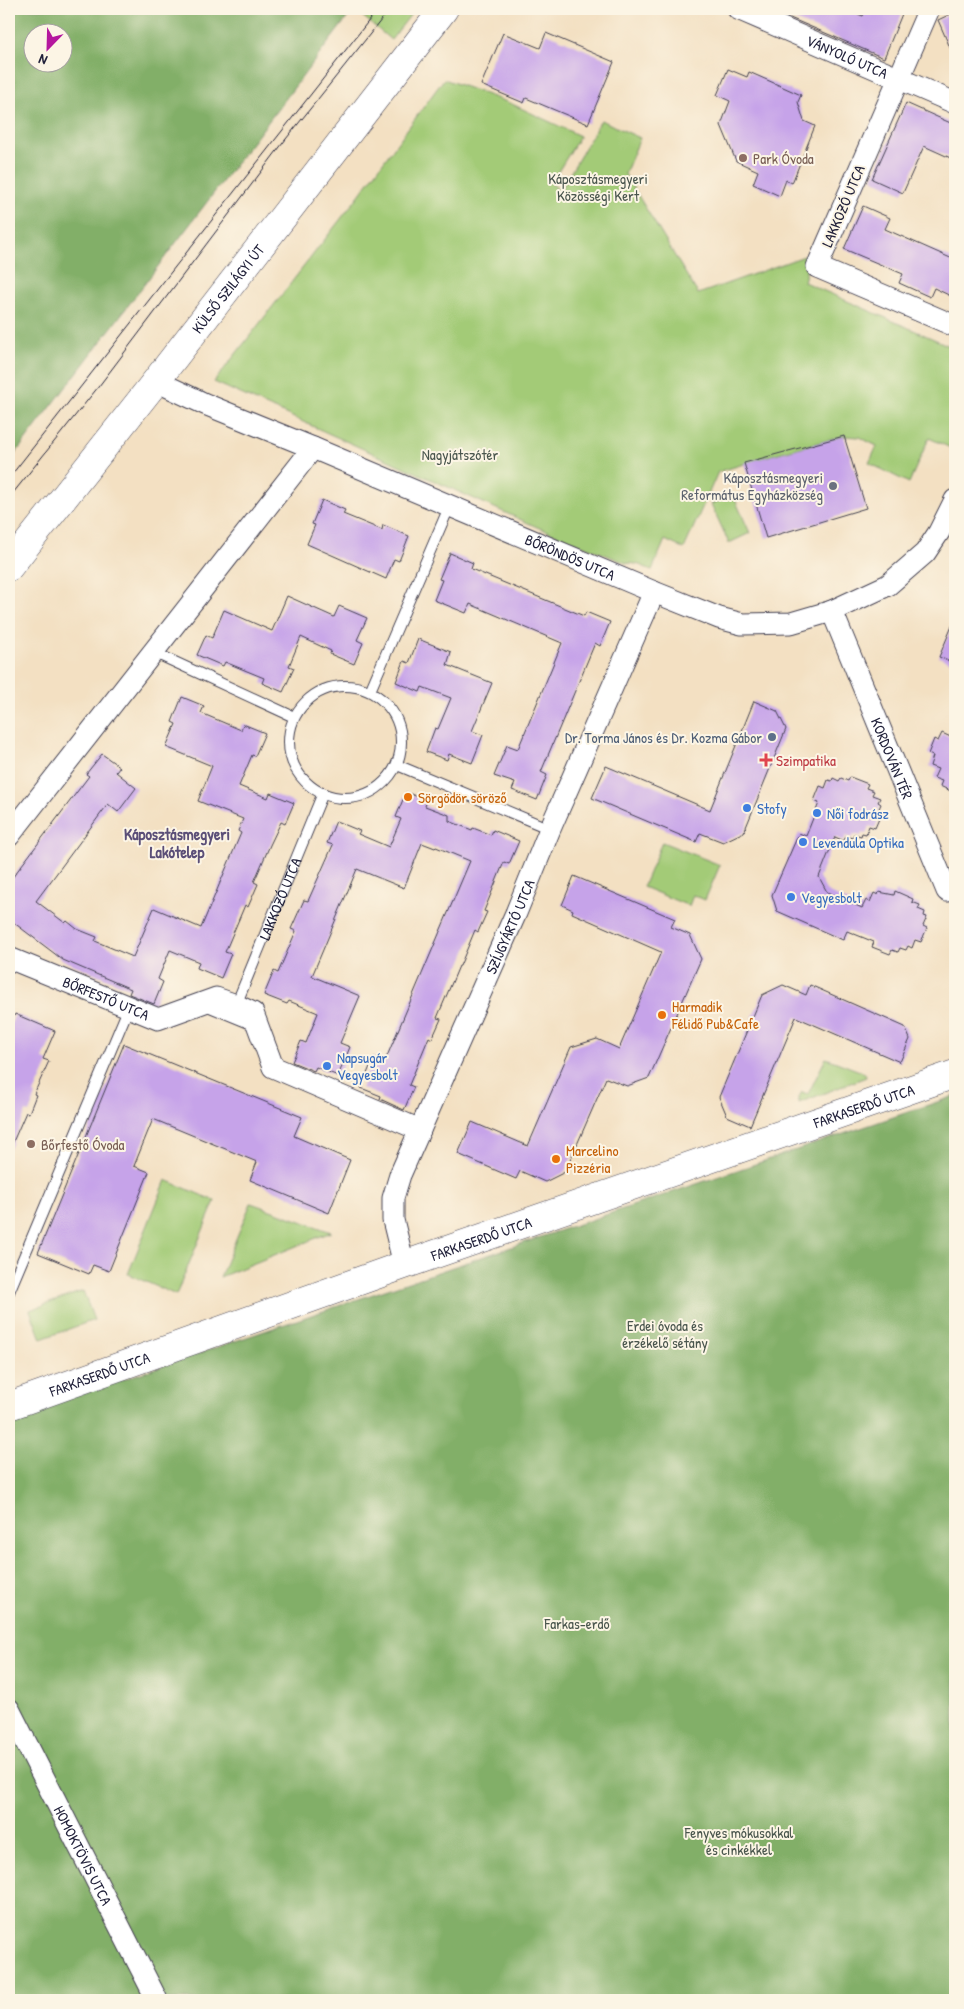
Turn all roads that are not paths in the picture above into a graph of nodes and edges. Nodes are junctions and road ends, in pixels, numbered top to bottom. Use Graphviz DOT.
graph roads {
  1 [pos="444,9"];
  2 [pos="738,9"];
  3 [pos="929,9"];
  4 [pos="898,78"];
  5 [pos="955,103"];
  6 [pos="955,326"];
  7 [pos="156,382"];
  8 [pos="313,448"];
  9 [pos="955,500"];
  10 [pos="450,505"];
  11 [pos="9,567"];
  12 [pos="654,592"];
  13 [pos="832,611"];
  14 [pos="153,652"];
  15 [pos="370,691"];
  16 [pos="294,717"];
  17 [pos="397,764"];
  18 [pos="323,793"];
  19 [pos="550,830"];
  20 [pos="9,836"];
  21 [pos="949,894"];
  22 [pos="9,958"];
  23 [pos="201,1003"];
  24 [pos="236,1004"];
  25 [pos="129,1008"];
  26 [pos="259,1027"];
  27 [pos="955,1074"];
  28 [pos="420,1130"];
  29 [pos="404,1266"];
  30 [pos="9,1292"];
  31 [pos="9,1406"];
  32 [pos="9,1709"];
  33 [pos="157,2000"];
  1 -- 7 [label="street, KÜLSŐ SZILÁGYI ÚT"];
  2 -- 4 [label="street, VÁNYOLÓ UTCA"];
  3 -- 4 [label="street, LAKKOZÓ UTCA"];
  4 -- 5 [label="street, VÁNYOLÓ UTCA"];
  4 -- 6 [label="street, LAKKOZÓ UTCA"];
  7 -- 8 [label="street, BŐRÖNDÖS UTCA"];
  7 -- 11 [label="street, KÜLSŐ SZILÁGYI ÚT"];
  8 -- 10 [label="street, BŐRÖNDÖS UTCA"];
  8 -- 14 [label="street"];
  9 -- 13 [label="street, BŐRÖNDÖS UTCA"];
  10 -- 12 [label="street, BŐRÖNDÖS UTCA"];
  10 -- 15 [label="lane"];
  12 -- 13 [label="street, BŐRÖNDÖS UTCA"];
  12 -- 19 [label="street, SZÍJGYÁRTÓ UTCA"];
  13 -- 21 [label="street, KORDOVÁN TÉR"];
  14 -- 16 [label="lane"];
  14 -- 20 [label="street"];
  15 -- 16 [label="lane"];
  15 -- 17 [label="lane"];
  16 -- 18 [label="lane"];
  17 -- 18 [label="lane"];
  17 -- 19 [label="lane"];
  18 -- 24 [label="lane, LAKKOZÓ UTCA"];
  19 -- 28 [label="street, SZÍJGYÁRTÓ UTCA"];
  22 -- 25 [label="street, BŐRFESTŐ UTCA"];
  23 -- 24 [label="street, BŐRFESTŐ UTCA"];
  23 -- 25 [label="street, BŐRFESTŐ UTCA"];
  23 -- 26 [label="lane"];
  24 -- 26 [label="street, BŐRFESTŐ UTCA"];
  25 -- 30 [label="lane"];
  26 -- 28 [label="street, BŐRFESTŐ UTCA"];
  27 -- 29 [label="street, FARKASERDŐ UTCA"];
  28 -- 29 [label="street, SZÍJGYÁRTÓ UTCA"];
  29 -- 31 [label="street, FARKASERDŐ UTCA"];
  32 -- 33 [label="street, HOMOKTÖVIS UTCA"];
}
